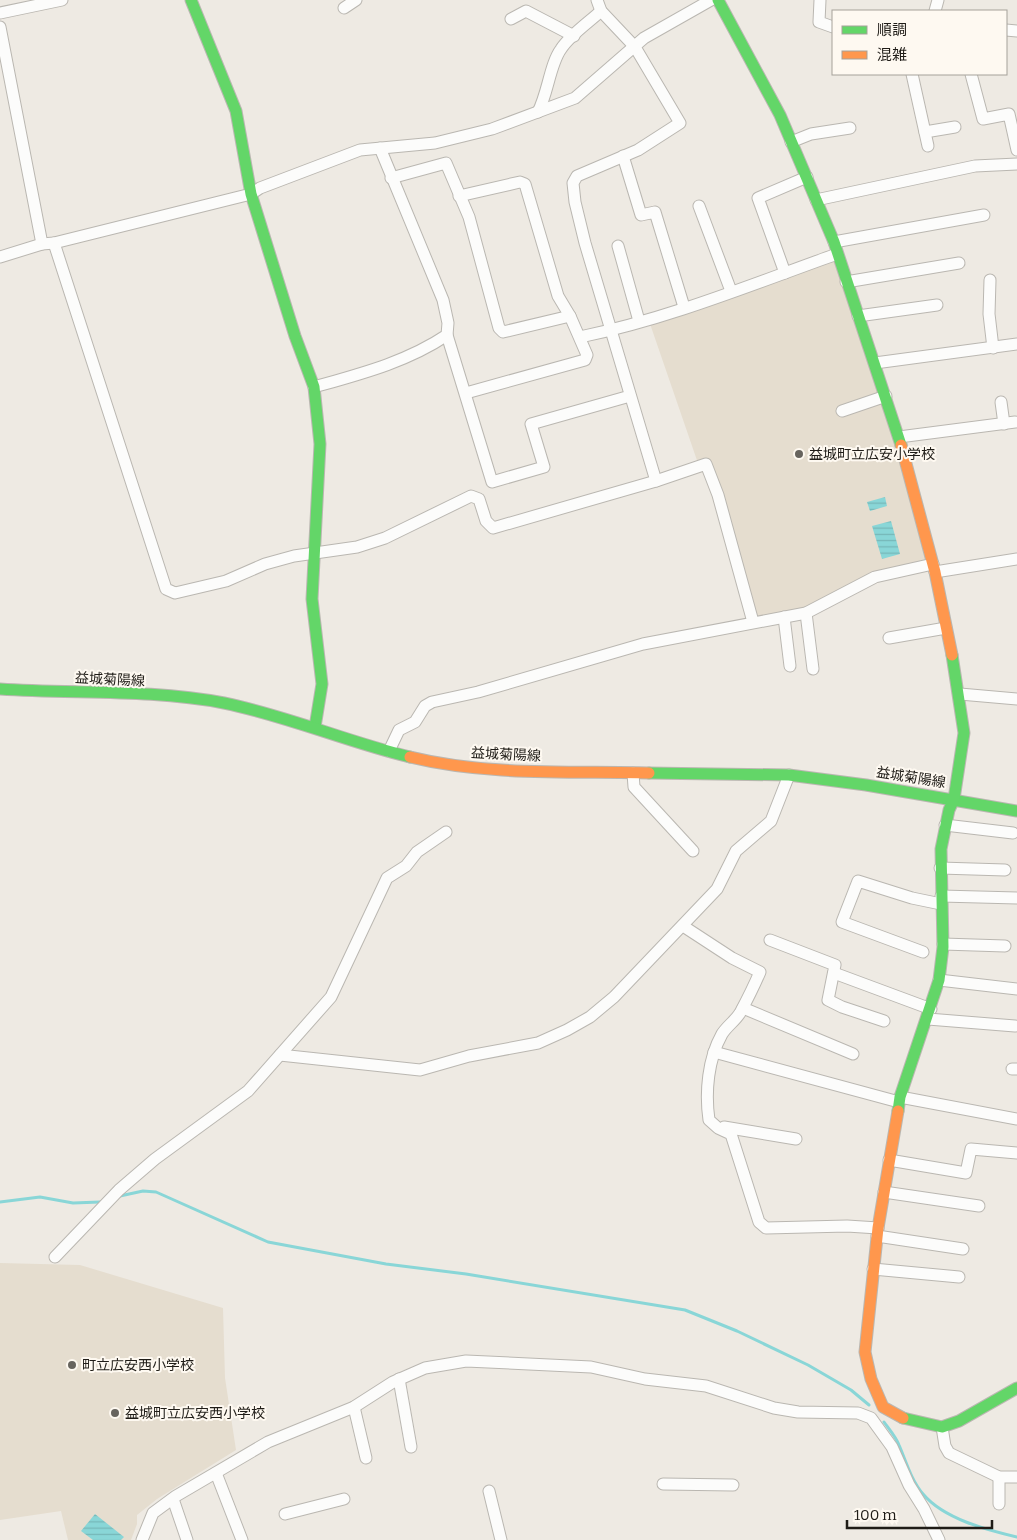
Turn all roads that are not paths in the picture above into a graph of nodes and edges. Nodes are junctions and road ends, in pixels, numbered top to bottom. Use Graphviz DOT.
graph roads {
  1 [pos="62,0"];
  2 [pos="191,0"];
  3 [pos="356,0"];
  4 [pos="711,0"];
  5 [pos="718,0"];
  6 [pos="820,0"];
  7 [pos="599,5"];
  8 [pos="344,8"];
  9 [pos="0,13"];
  10 [pos="511,19"];
  11 [pos="0,27"];
  12 [pos="832,27"];
  13 [pos="574,36"];
  14 [pos="635,47"];
  15 [pos="912,75"];
  16 [pos="971,75"];
  17 [pos="538,112"];
  18 [pos="956,127"];
  19 [pos="850,128"];
  20 [pos="925,132"];
  21 [pos="792,142"];
  22 [pos="928,146"];
  23 [pos="380,148"];
  24 [pos="1017,150"];
  25 [pos="623,156"];
  26 [pos="1017,164"];
  27 [pos="807,177"];
  28 [pos="392,178"];
  29 [pos="251,194"];
  30 [pos="459,196"];
  31 [pos="816,200"];
  32 [pos="699,206"];
  33 [pos="984,215"];
  34 [pos="834,242"];
  35 [pos="48,244"];
  36 [pos="618,246"];
  37 [pos="837,254"];
  38 [pos="0,257"];
  39 [pos="959,263"];
  40 [pos="785,273"];
  41 [pos="990,280"];
  42 [pos="846,282"];
  43 [pos="730,291"];
  44 [pos="937,305"];
  45 [pos="684,307"];
  46 [pos="570,316"];
  47 [pos="858,316"];
  48 [pos="639,322"];
  49 [pos="612,330"];
  50 [pos="447,335"];
  51 [pos="580,337"];
  52 [pos="1017,344"];
  53 [pos="993,348"];
  54 [pos="875,363"];
  55 [pos="314,386"];
  56 [pos="466,393"];
  57 [pos="630,396"];
  58 [pos="886,396"];
  59 [pos="1000,402"];
  60 [pos="842,411"];
  61 [pos="899,437"];
  62 [pos="656,481"];
  63 [pos="314,554"];
  64 [pos="1017,559"];
  65 [pos="934,568"];
  66 [pos="806,613"];
  67 [pos="784,617"];
  68 [pos="753,622"];
  69 [pos="947,631"];
  70 [pos="889,638"];
  71 [pos="912,641"];
  72 [pos="790,666"];
  73 [pos="813,669"];
  74 [pos="0,689"];
  75 [pos="960,694"];
  76 [pos="1017,699"];
  77 [pos="315,727"];
  78 [pos="389,751"];
  79 [pos="633,773"];
  80 [pos="789,776"];
  81 [pos="954,800"];
  82 [pos="1017,811"];
  83 [pos="945,825"];
  84 [pos="446,832"];
  85 [pos="1013,833"];
  86 [pos="694,851"];
  87 [pos="940,868"];
  88 [pos="1005,870"];
  89 [pos="1017,898"];
  90 [pos="941,900"];
  91 [pos="683,926"];
  92 [pos="770,940"];
  93 [pos="942,944"];
  94 [pos="1005,946"];
  95 [pos="923,952"];
  96 [pos="834,973"];
  97 [pos="939,980"];
  98 [pos="1017,989"];
  99 [pos="743,1008"];
  100 [pos="930,1014"];
  101 [pos="884,1021"];
  102 [pos="1015,1026"];
  103 [pos="714,1052"];
  104 [pos="853,1054"];
  105 [pos="280,1055"];
  106 [pos="899,1100"];
  107 [pos="1017,1119"];
  108 [pos="715,1125"];
  109 [pos="796,1139"];
  110 [pos="1017,1153"];
  111 [pos="889,1160"];
  112 [pos="884,1192"];
  113 [pos="979,1206"];
  114 [pos="878,1232"];
  115 [pos="963,1249"];
  116 [pos="55,1257"];
  117 [pos="873,1269"];
  118 [pos="959,1277"];
  119 [pos="1017,1376"];
  120 [pos="399,1379"];
  121 [pos="1015,1388"];
  122 [pos="354,1407"];
  123 [pos="883,1407"];
  124 [pos="871,1418"];
  125 [pos="942,1427"];
  126 [pos="411,1446"];
  127 [pos="366,1458"];
  128 [pos="216,1473"];
  129 [pos="999,1477"];
  130 [pos="1017,1478"];
  131 [pos="662,1484"];
  132 [pos="733,1485"];
  133 [pos="489,1491"];
  134 [pos="173,1499"];
  135 [pos="344,1499"];
  136 [pos="999,1504"];
  137 [pos="285,1514"];
  138 [pos="142,1540"];
  139 [pos="187,1540"];
  140 [pos="242,1540"];
  141 [pos="501,1540"];
  142 [pos="939,1540"];
  1 -- 9 [label="street"];
  2 -- 29 [label="street"];
  3 -- 8 [label="street"];
  4 -- 14 [label="street"];
  5 -- 21 [label="street"];
  6 -- 12 [label="street"];
  7 -- 13 [label="street"];
  7 -- 14 [label="street"];
  10 -- 13 [label="street"];
  11 -- 35 [label="street"];
  13 -- 17 [label="street"];
  14 -- 17 [label="street"];
  14 -- 25 [label="street"];
  15 -- 20 [label="street"];
  16 -- 24 [label="street"];
  17 -- 23 [label="street"];
  18 -- 20 [label="street"];
  19 -- 21 [label="street"];
  20 -- 22 [label="street"];
  21 -- 27 [label="street"];
  23 -- 28 [label="street"];
  23 -- 29 [label="street"];
  25 -- 45 [label="street"];
  25 -- 49 [label="street"];
  26 -- 31 [label="street"];
  27 -- 31 [label="street"];
  27 -- 40 [label="street"];
  28 -- 30 [label="street"];
  28 -- 50 [label="street"];
  29 -- 35 [label="street"];
  29 -- 55 [label="street"];
  30 -- 46 [label="street"];
  30 -- 46 [label="street"];
  31 -- 34 [label="street"];
  32 -- 43 [label="street"];
  33 -- 34 [label="street"];
  34 -- 37 [label="street"];
  35 -- 38 [label="street"];
  35 -- 63 [label="street"];
  36 -- 48 [label="street"];
  37 -- 40 [label="street"];
  37 -- 42 [label="street"];
  39 -- 42 [label="street"];
  40 -- 43 [label="street"];
  41 -- 53 [label="street"];
  42 -- 47 [label="street"];
  43 -- 45 [label="street"];
  44 -- 47 [label="street"];
  45 -- 48 [label="street"];
  46 -- 51 [label="street"];
  47 -- 54 [label="street"];
  48 -- 49 [label="street"];
  49 -- 51 [label="street"];
  49 -- 57 [label="street"];
  50 -- 55 [label="street"];
  50 -- 56 [label="street"];
  51 -- 56 [label="street"];
  52 -- 53 [label="street"];
  53 -- 54 [label="street"];
  54 -- 58 [label="street"];
  55 -- 63 [label="street"];
  56 -- 57 [label="street"];
  57 -- 62 [label="street"];
  58 -- 60 [label="street"];
  58 -- 61 [label="street"];
  59 -- 61 [label="street"];
  61 -- 65 [label="street"];
  62 -- 63 [label="street"];
  62 -- 68 [label="street"];
  63 -- 77 [label="street"];
  64 -- 65 [label="street"];
  65 -- 66 [label="street"];
  65 -- 69 [label="street"];
  66 -- 67 [label="street"];
  66 -- 73 [label="street"];
  67 -- 68 [label="street"];
  67 -- 72 [label="street"];
  68 -- 78 [label="street"];
  69 -- 70 [label="street"];
  69 -- 71 [label="street"];
  69 -- 75 [label="street"];
  74 -- 77 [label="street, 益城菊陽線"];
  75 -- 76 [label="street"];
  75 -- 81 [label="street"];
  77 -- 78 [label="street, 益城菊陽線"];
  78 -- 79 [label="street, 益城菊陽線"];
  79 -- 80 [label="street, 益城菊陽線"];
  79 -- 86 [label="street"];
  80 -- 81 [label="street, 益城菊陽線"];
  80 -- 91 [label="street"];
  81 -- 82 [label="street, 益城菊陽線"];
  81 -- 83 [label="street"];
  83 -- 85 [label="street"];
  83 -- 87 [label="street"];
  84 -- 105 [label="street"];
  87 -- 88 [label="street"];
  87 -- 90 [label="street"];
  89 -- 90 [label="street"];
  90 -- 93 [label="street"];
  90 -- 95 [label="street"];
  91 -- 99 [label="street"];
  91 -- 105 [label="street"];
  92 -- 96 [label="street"];
  93 -- 94 [label="street"];
  93 -- 97 [label="street"];
  96 -- 100 [label="street"];
  96 -- 101 [label="street"];
  97 -- 98 [label="street"];
  97 -- 100 [label="street"];
  99 -- 103 [label="street"];
  99 -- 104 [label="street"];
  100 -- 102 [label="street"];
  100 -- 106 [label="street"];
  103 -- 106 [label="street"];
  103 -- 108 [label="street"];
  105 -- 116 [label="street"];
  106 -- 107 [label="street"];
  106 -- 111 [label="street"];
  108 -- 109 [label="street"];
  108 -- 114 [label="street"];
  110 -- 111 [label="street"];
  111 -- 112 [label="street"];
  112 -- 113 [label="street"];
  112 -- 114 [label="street"];
  114 -- 115 [label="street"];
  114 -- 117 [label="street"];
  117 -- 118 [label="street"];
  117 -- 123 [label="street"];
  119 -- 121 [label="street"];
  120 -- 122 [label="street"];
  120 -- 124 [label="street"];
  120 -- 126 [label="street"];
  121 -- 125 [label="street"];
  122 -- 127 [label="street"];
  122 -- 128 [label="street"];
  123 -- 124 [label="street"];
  123 -- 125 [label="street"];
  124 -- 142 [label="street"];
  125 -- 129 [label="street"];
  128 -- 134 [label="street"];
  128 -- 140 [label="street"];
  129 -- 130 [label="street"];
  129 -- 136 [label="street"];
  131 -- 132 [label="street"];
  133 -- 141 [label="street"];
  134 -- 138 [label="street"];
  134 -- 139 [label="street"];
  135 -- 137 [label="street"];
}
